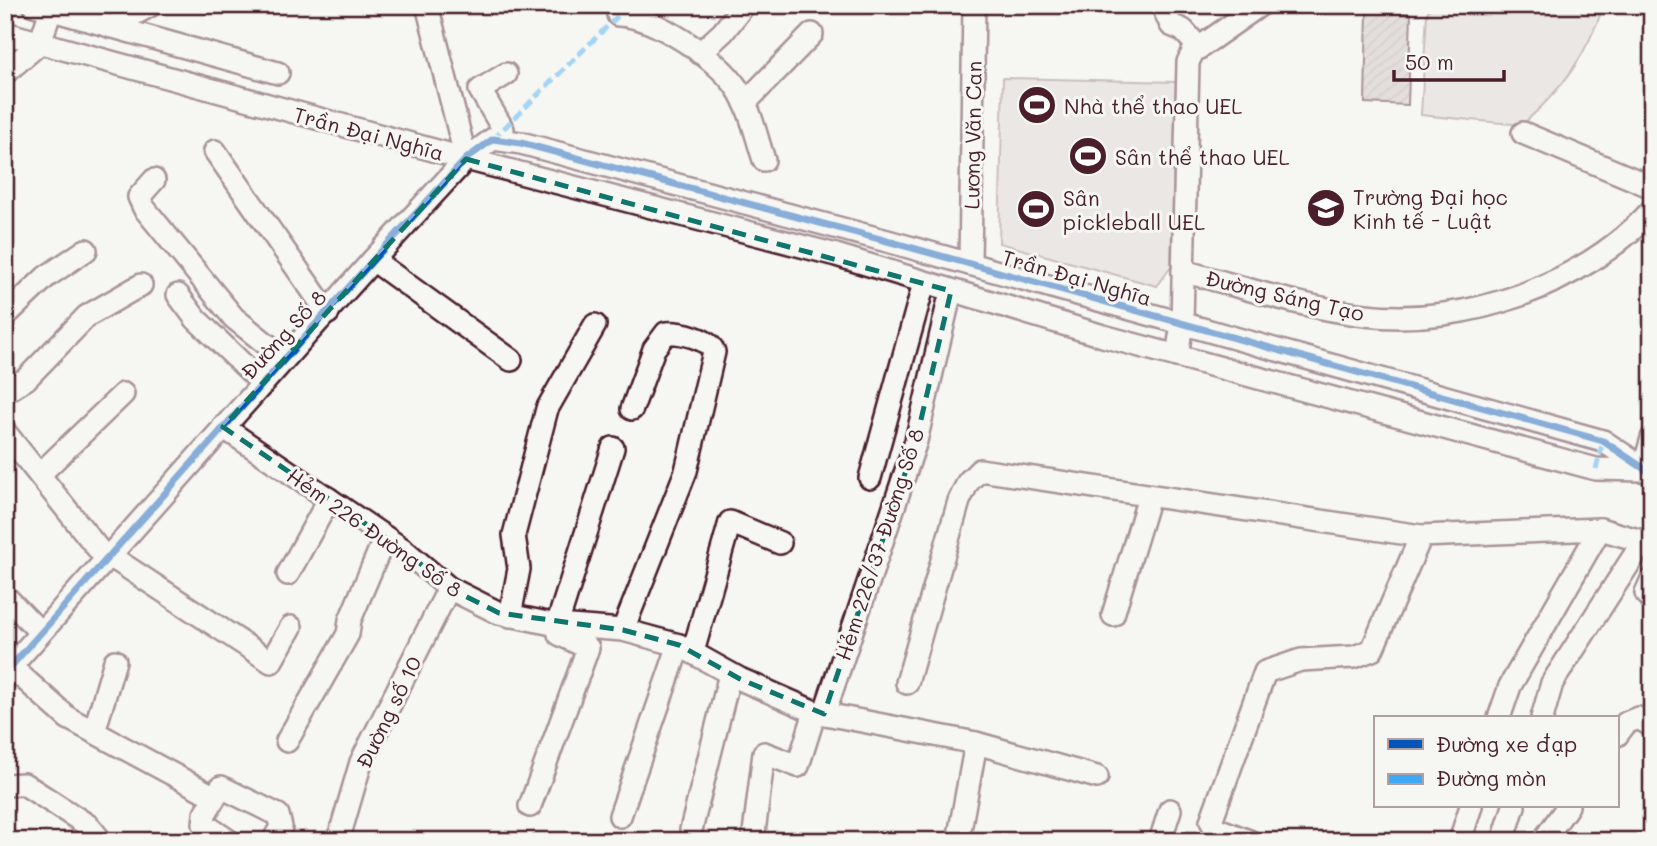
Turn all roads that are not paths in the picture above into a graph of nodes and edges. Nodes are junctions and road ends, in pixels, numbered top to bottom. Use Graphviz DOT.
graph roads {
  1 [pos="151,5"];
  2 [pos="427,5"];
  3 [pos="744,5"];
  4 [pos="974,5"];
  5 [pos="1162,5"];
  6 [pos="1260,5"];
  7 [pos="45,7"];
  8 [pos="623,9"];
  9 [pos="111,27"];
  10 [pos="5,33"];
  11 [pos="813,34"];
  12 [pos="40,43"];
  13 [pos="1199,48"];
  14 [pos="700,53"];
  15 [pos="5,73"];
  16 [pos="278,73"];
  17 [pos="506,74"];
  18 [pos="745,103"];
  19 [pos="1523,133"];
  20 [pos="498,134"];
  21 [pos="215,152"];
  22 [pos="466,159"];
  23 [pos="764,160"];
  24 [pos="154,180"];
  25 [pos="1652,187"];
  26 [pos="1652,210"];
  27 [pos="867,236"];
  28 [pos="86,250"];
  29 [pos="373,260"];
  30 [pos="858,261"];
  31 [pos="970,264"];
  32 [pos="1183,271"];
  33 [pos="923,283"];
  34 [pos="141,285"];
  35 [pos="951,291"];
  36 [pos="178,295"];
  37 [pos="328,313"];
  38 [pos="5,316"];
  39 [pos="1182,324"];
  40 [pos="595,325"];
  41 [pos="1177,356"];
  42 [pos="284,358"];
  43 [pos="511,360"];
  44 [pos="262,383"];
  45 [pos="5,392"];
  46 [pos="122,394"];
  47 [pos="632,409"];
  48 [pos="223,427"];
  49 [pos="5,432"];
  50 [pos="1652,438"];
  51 [pos="1603,441"];
  52 [pos="613,448"];
  53 [pos="1596,469"];
  54 [pos="1647,472"];
  55 [pos="40,474"];
  56 [pos="870,478"];
  57 [pos="1149,497"];
  58 [pos="329,499"];
  59 [pos="1600,529"];
  60 [pos="1421,536"];
  61 [pos="385,537"];
  62 [pos="779,543"];
  63 [pos="1647,543"];
  64 [pos="109,558"];
  65 [pos="288,574"];
  66 [pos="1652,579"];
  67 [pos="449,588"];
  68 [pos="5,596"];
  69 [pos="1652,600"];
  70 [pos="1113,615"];
  71 [pos="510,616"];
  72 [pos="557,625"];
  73 [pos="291,627"];
  74 [pos="622,630"];
  75 [pos="40,632"];
  76 [pos="686,648"];
  77 [pos="115,661"];
  78 [pos="8,670"];
  79 [pos="730,674"];
  80 [pos="906,683"];
  81 [pos="819,713"];
  82 [pos="1500,716"];
  83 [pos="1543,716"];
  84 [pos="1652,726"];
  85 [pos="94,732"];
  86 [pos="1618,734"];
  87 [pos="287,741"];
  88 [pos="976,743"];
  89 [pos="1097,777"];
  90 [pos="5,785"];
  91 [pos="214,796"];
  92 [pos="530,806"];
  93 [pos="1470,808"];
  94 [pos="1513,808"];
  95 [pos="1566,808"];
  96 [pos="1170,810"];
  97 [pos="620,816"];
  98 [pos="691,830"];
  99 [pos="101,841"];
  100 [pos="229,841"];
  101 [pos="273,841"];
  102 [pos="338,841"];
  103 [pos="753,841"];
  104 [pos="958,841"];
  105 [pos="1160,841"];
  106 [pos="1249,841"];
  107 [pos="1460,841"];
  108 [pos="1503,841"];
  109 [pos="1543,841"];
  1 -- 9 [label="street"];
  2 -- 22 [label="street"];
  3 -- 14 [label="street"];
  4 -- 31 [label="street, Lương Văn Can"];
  5 -- 13 [label="street"];
  6 -- 13 [label="street"];
  7 -- 9 [label="street"];
  7 -- 12 [label="street"];
  8 -- 14 [label="street"];
  9 -- 16 [label="street"];
  10 -- 12 [label="street, Trần Đại Nghĩa"];
  11 -- 18 [label="street"];
  12 -- 15 [label="street"];
  12 -- 22 [label="street, Trần Đại Nghĩa"];
  13 -- 32 [label="street"];
  14 -- 18 [label="street"];
  17 -- 20 [label="street"];
  18 -- 23 [label="street"];
  19 -- 25 [label="street"];
  20 -- 22 [label="street, Đường Số 8"];
  20 -- 27 [label="street, Trần Đại Nghĩa"];
  21 -- 37 [label="street"];
  22 -- 29 [label="street, Đường Số 8"];
  22 -- 30 [label="street, Trần Đại Nghĩa"];
  24 -- 42 [label="street"];
  26 -- 32 [label="street, Đường Sáng Tạo"];
  27 -- 30 [label="street"];
  27 -- 31 [label="street, Trần Đại Nghĩa"];
  28 -- 38 [label="street"];
  29 -- 37 [label="street, Đường Số 8"];
  29 -- 43 [label="street"];
  30 -- 33 [label="street, Trần Đại Nghĩa"];
  31 -- 39 [label="street, Trần Đại Nghĩa"];
  32 -- 39 [label="street"];
  33 -- 35 [label="street, Trần Đại Nghĩa"];
  33 -- 56 [label="street"];
  34 -- 45 [label="street"];
  35 -- 41 [label="street, Trần Đại Nghĩa"];
  35 -- 81 [label="street, Hẻm 226/37 Đường Số 8"];
  36 -- 44 [label="street"];
  37 -- 42 [label="street, Đường Số 8"];
  39 -- 41 [label="street"];
  39 -- 51 [label="street, Trần Đại Nghĩa"];
  40 -- 71 [label="street"];
  41 -- 53 [label="street, Trần Đại Nghĩa"];
  42 -- 44 [label="street, Đường Số 8"];
  44 -- 48 [label="street, Đường Số 8"];
  46 -- 55 [label="street"];
  47 -- 74 [label="street"];
  48 -- 58 [label="street, Hẻm 226 Đường Số 8"];
  48 -- 64 [label="street, Đường Số 8"];
  49 -- 55 [label="street"];
  50 -- 54 [label="street"];
  51 -- 53 [label="street"];
  51 -- 54 [label="street, Trần Đại Nghĩa"];
  52 -- 72 [label="street"];
  53 -- 54 [label="street, Trần Đại Nghĩa"];
  55 -- 64 [label="street"];
  57 -- 60 [label="street"];
  57 -- 70 [label="street"];
  57 -- 80 [label="street"];
  58 -- 61 [label="street, Hẻm 226 Đường Số 8"];
  58 -- 65 [label="street"];
  59 -- 60 [label="street"];
  59 -- 63 [label="street"];
  59 -- 82 [label="street"];
  60 -- 106 [label="street"];
  61 -- 67 [label="street, Hẻm 226 Đường Số 8"];
  61 -- 87 [label="street"];
  62 -- 76 [label="street"];
  63 -- 83 [label="street"];
  64 -- 73 [label="street"];
  64 -- 75 [label="street"];
  66 -- 69 [label="street"];
  67 -- 71 [label="street, Hẻm 226 Đường Số 8"];
  67 -- 102 [label="street, Đường số 10"];
  68 -- 75 [label="street"];
  71 -- 72 [label="street, Hẻm 226 Đường Số 8"];
  72 -- 74 [label="street, Hẻm 226 Đường Số 8"];
  72 -- 92 [label="street"];
  74 -- 76 [label="street, Hẻm 226 Đường Số 8"];
  75 -- 78 [label="street"];
  76 -- 79 [label="street, Hẻm 226 Đường Số 8"];
  76 -- 97 [label="street"];
  77 -- 85 [label="street"];
  78 -- 85 [label="street"];
  79 -- 81 [label="street, Hẻm 226 Đường Số 8"];
  79 -- 98 [label="street"];
  81 -- 88 [label="street, Hẻm 226 Đường Số 8"];
  81 -- 103 [label="street, Hẻm 226/37 Đường Số 8"];
  84 -- 86 [label="street"];
  85 -- 91 [label="street"];
  88 -- 89 [label="street, Hẻm 226 Đường Số 8"];
  88 -- 104 [label="street"];
  90 -- 99 [label="street"];
  91 -- 100 [label="street"];
  91 -- 101 [label="street"];
  93 -- 107 [label="street"];
  94 -- 108 [label="street"];
  95 -- 109 [label="street"];
  96 -- 105 [label="street"];
}
